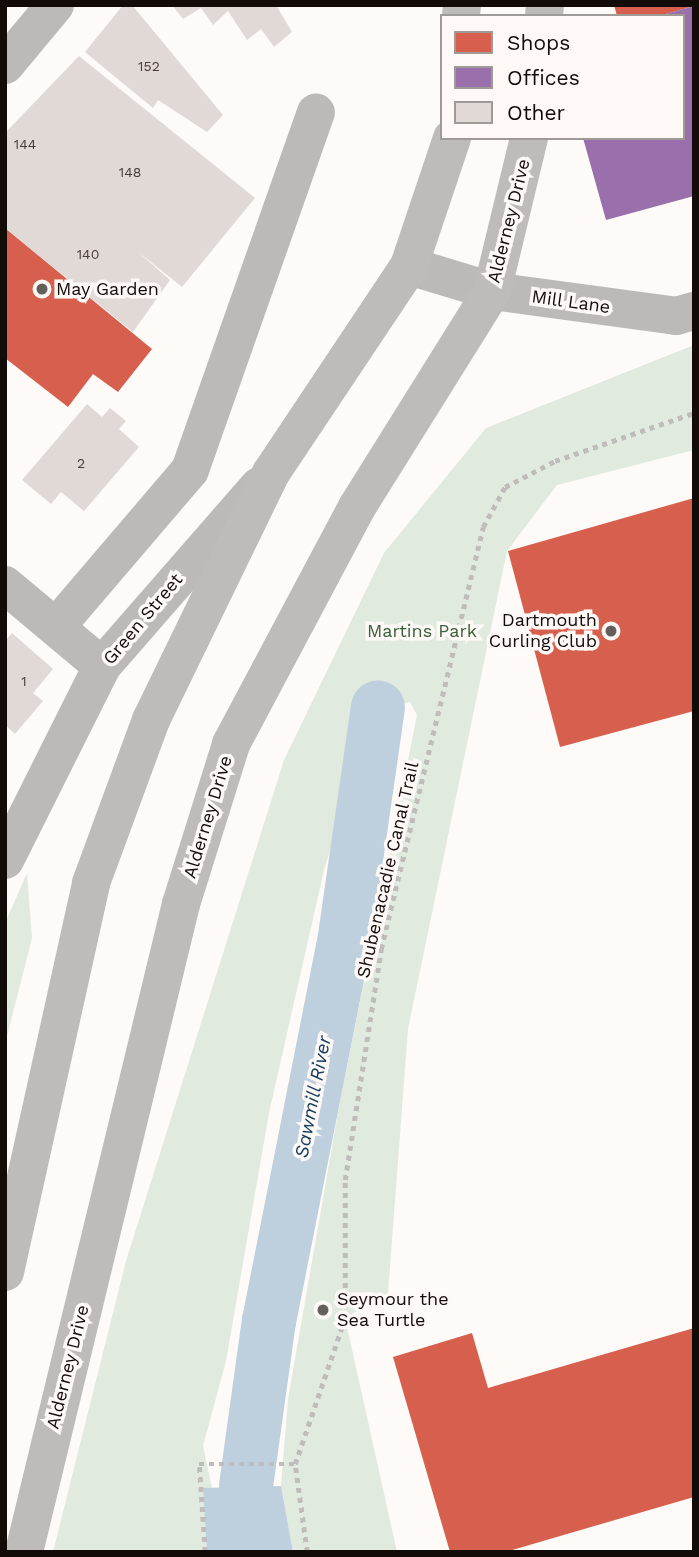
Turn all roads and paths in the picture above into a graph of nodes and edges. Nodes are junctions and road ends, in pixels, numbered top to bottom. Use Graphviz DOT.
graph roads {
  1 [pos="55,5"];
  2 [pos="11,46"];
  3 [pos="316,113"];
  4 [pos="451,140"];
  5 [pos="529,140"];
  6 [pos="409,266"];
  7 [pos="492,291"];
  8 [pos="694,311"];
  9 [pos="694,413"];
  10 [pos="271,473"];
  11 [pos="5,585"];
  12 [pos="56,627"];
  13 [pos="102,666"];
  14 [pos="5,860"];
  15 [pos="5,1272"];
  16 [pos="295,1464"];
  17 [pos="24,1552"];
  18 [pos="205,1552"];
  19 [pos="307,1552"];
  1 -- 2 [label="street"];
  3 -- 12 [label="street"];
  4 -- 6 [label="main road"];
  5 -- 7 [label="main road, Alderney Drive"];
  6 -- 7 [label="street, Mill Lane"];
  6 -- 10 [label="main road"];
  7 -- 8 [label="street, Mill Lane"];
  7 -- 17 [label="main road, Alderney Drive"];
  9 -- 16 [label="path, Shubenacadie Canal Trail"];
  10 -- 13 [label="street, Green Street"];
  10 -- 15 [label="main road"];
  11 -- 12 [label="street"];
  12 -- 13 [label="street"];
  13 -- 14 [label="street, Green Street"];
  16 -- 18 [label="path"];
  16 -- 19 [label="path, Shubenacadie Canal Trail"];
}
